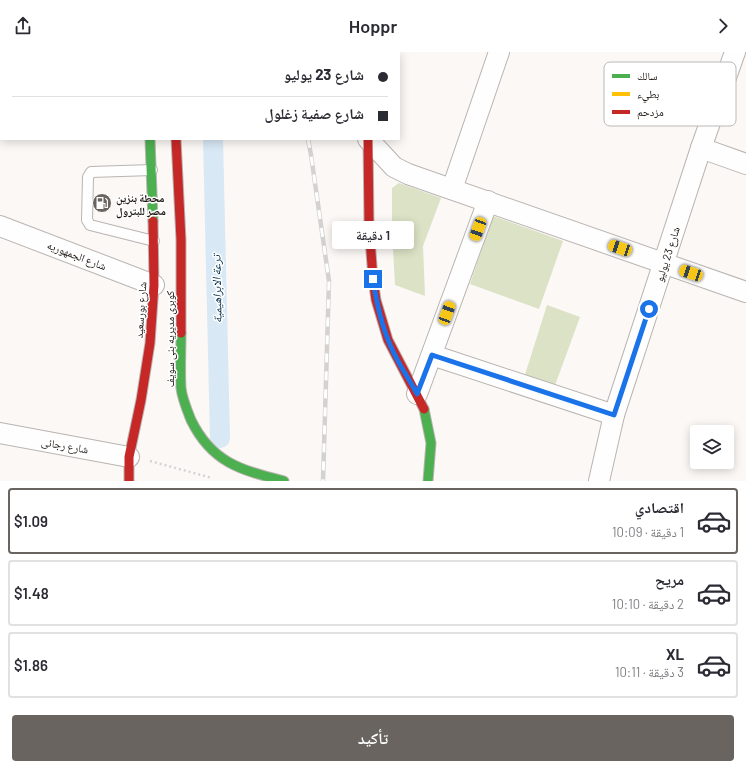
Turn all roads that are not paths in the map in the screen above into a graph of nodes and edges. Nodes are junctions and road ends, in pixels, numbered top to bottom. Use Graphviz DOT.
graph roads {
  1 [pos="499,52"];
  2 [pos="735,52"];
  3 [pos="731,62"];
  4 [pos="709,126"];
  5 [pos="150,140"];
  6 [pos="176,140"];
  7 [pos="368,140"];
  8 [pos="369,140"];
  9 [pos="701,148"];
  10 [pos="746,164"];
  11 [pos="152,170"];
  12 [pos="452,189"];
  13 [pos="488,201"];
  14 [pos="0,226"];
  15 [pos="154,241"];
  16 [pos="664,263"];
  17 [pos="154,285"];
  18 [pos="746,292"];
  19 [pos="432,355"];
  20 [pos="417,394"];
  21 [pos="614,415"];
  22 [pos="0,433"];
  23 [pos="129,457"];
  24 [pos="129,481"];
  25 [pos="284,481"];
  26 [pos="428,481"];
  27 [pos="599,481"];
  1 -- 12 [label="street"];
  2 -- 3 [label="street, شارع 23 يوليو"];
  4 -- 9 [label="street, شارع 23 يوليو"];
  5 -- 11 [label="main road, شارع بورسعيد"];
  6 -- 25 [label="main road, كوبرى مديريه بنى سويف"];
  7 -- 20 [label="main road"];
  8 -- 12 [label="street"];
  9 -- 10 [label="street"];
  9 -- 16 [label="street, شارع 23 يوليو"];
  11 -- 15 [label="main road, شارع بورسعيد"];
  11 -- 15 [label="lane"];
  12 -- 13 [label="street"];
  13 -- 16 [label="street"];
  13 -- 19 [label="street"];
  14 -- 17 [label="street, شارع الجمهوريه"];
  15 -- 17 [label="main road, شارع بورسعيد"];
  16 -- 18 [label="street"];
  16 -- 21 [label="street, شارع 23 يوليو"];
  17 -- 23 [label="main road, شارع بورسعيد"];
  19 -- 20 [label="street"];
  19 -- 21 [label="street"];
  20 -- 26 [label="main road"];
  21 -- 27 [label="street, شارع 23 يوليو"];
  22 -- 23 [label="street, شارع رجائى"];
  23 -- 24 [label="main road, شارع بورسعيد"];
}
